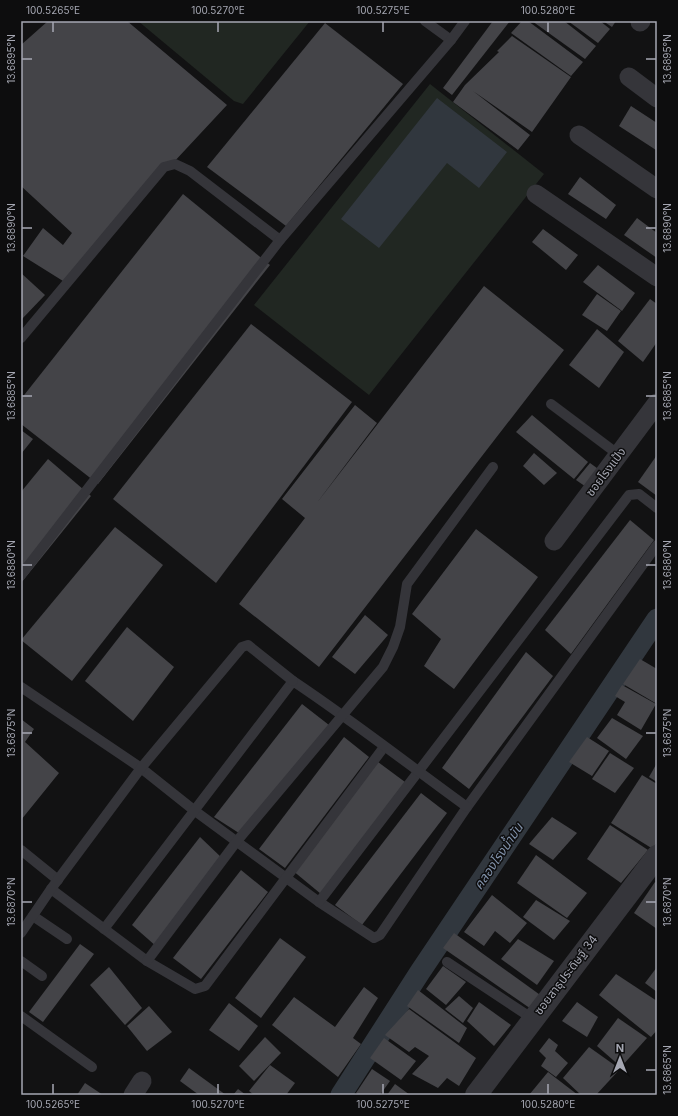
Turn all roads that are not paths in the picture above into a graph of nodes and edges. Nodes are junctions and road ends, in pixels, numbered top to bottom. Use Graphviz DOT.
graph roads {
  1 [pos="425,21"];
  2 [pos="465,21"];
  3 [pos="451,40"];
  4 [pos="629,77"];
  5 [pos="657,98"];
  6 [pos="579,135"];
  7 [pos="657,189"];
  8 [pos="536,194"];
  9 [pos="280,240"];
  10 [pos="657,277"];
  11 [pos="21,338"];
  12 [pos="657,403"];
  13 [pos="551,404"];
  14 [pos="619,455"];
  15 [pos="493,467"];
  16 [pos="657,508"];
  17 [pos="554,541"];
  18 [pos="657,545"];
  19 [pos="21,575"];
  20 [pos="293,681"];
  21 [pos="21,688"];
  22 [pos="343,714"];
  23 [pos="384,747"];
  24 [pos="141,768"];
  25 [pos="418,772"];
  26 [pos="467,807"];
  27 [pos="195,811"];
  28 [pos="237,841"];
  29 [pos="21,850"];
  30 [pos="657,856"];
  31 [pos="286,878"];
  32 [pos="58,880"];
  33 [pos="51,889"];
  34 [pos="319,902"];
  35 [pos="33,916"];
  36 [pos="104,929"];
  37 [pos="21,933"];
  38 [pos="67,938"];
  39 [pos="21,961"];
  40 [pos="147,961"];
  41 [pos="447,962"];
  42 [pos="42,976"];
  43 [pos="21,1016"];
  44 [pos="533,1019"];
  45 [pos="92,1067"];
  46 [pos="476,1095"];
  1 -- 3 [label="lane"];
  2 -- 3 [label="lane"];
  3 -- 9 [label="lane"];
  4 -- 5 [label="street"];
  6 -- 7 [label="street"];
  8 -- 10 [label="street"];
  9 -- 11 [label="lane"];
  9 -- 19 [label="lane"];
  12 -- 14 [label="street, ซอยโรงแป้ง"];
  13 -- 14 [label="lane"];
  14 -- 17 [label="street, ซอยโรงแป้ง"];
  15 -- 22 [label="lane"];
  16 -- 25 [label="lane"];
  18 -- 26 [label="lane"];
  20 -- 22 [label="lane"];
  20 -- 24 [label="lane"];
  20 -- 27 [label="lane"];
  21 -- 24 [label="lane"];
  22 -- 23 [label="lane"];
  22 -- 28 [label="lane"];
  23 -- 25 [label="lane"];
  23 -- 31 [label="lane"];
  24 -- 27 [label="lane"];
  24 -- 32 [label="lane"];
  25 -- 26 [label="lane"];
  25 -- 34 [label="lane"];
  26 -- 34 [label="lane"];
  27 -- 28 [label="lane"];
  27 -- 36 [label="lane"];
  28 -- 31 [label="lane"];
  28 -- 40 [label="lane"];
  29 -- 32 [label="lane"];
  30 -- 44 [label="street, ซอยสาธุประดิษฐ์ 34"];
  31 -- 34 [label="lane"];
  31 -- 40 [label="lane"];
  32 -- 33 [label="lane"];
  33 -- 35 [label="lane"];
  33 -- 36 [label="lane"];
  35 -- 37 [label="lane"];
  35 -- 38 [label="lane"];
  36 -- 40 [label="lane"];
  39 -- 42 [label="lane"];
  41 -- 44 [label="lane"];
  43 -- 45 [label="lane"];
  44 -- 46 [label="street, ซอยสาธุประดิษฐ์ 34"];
}
